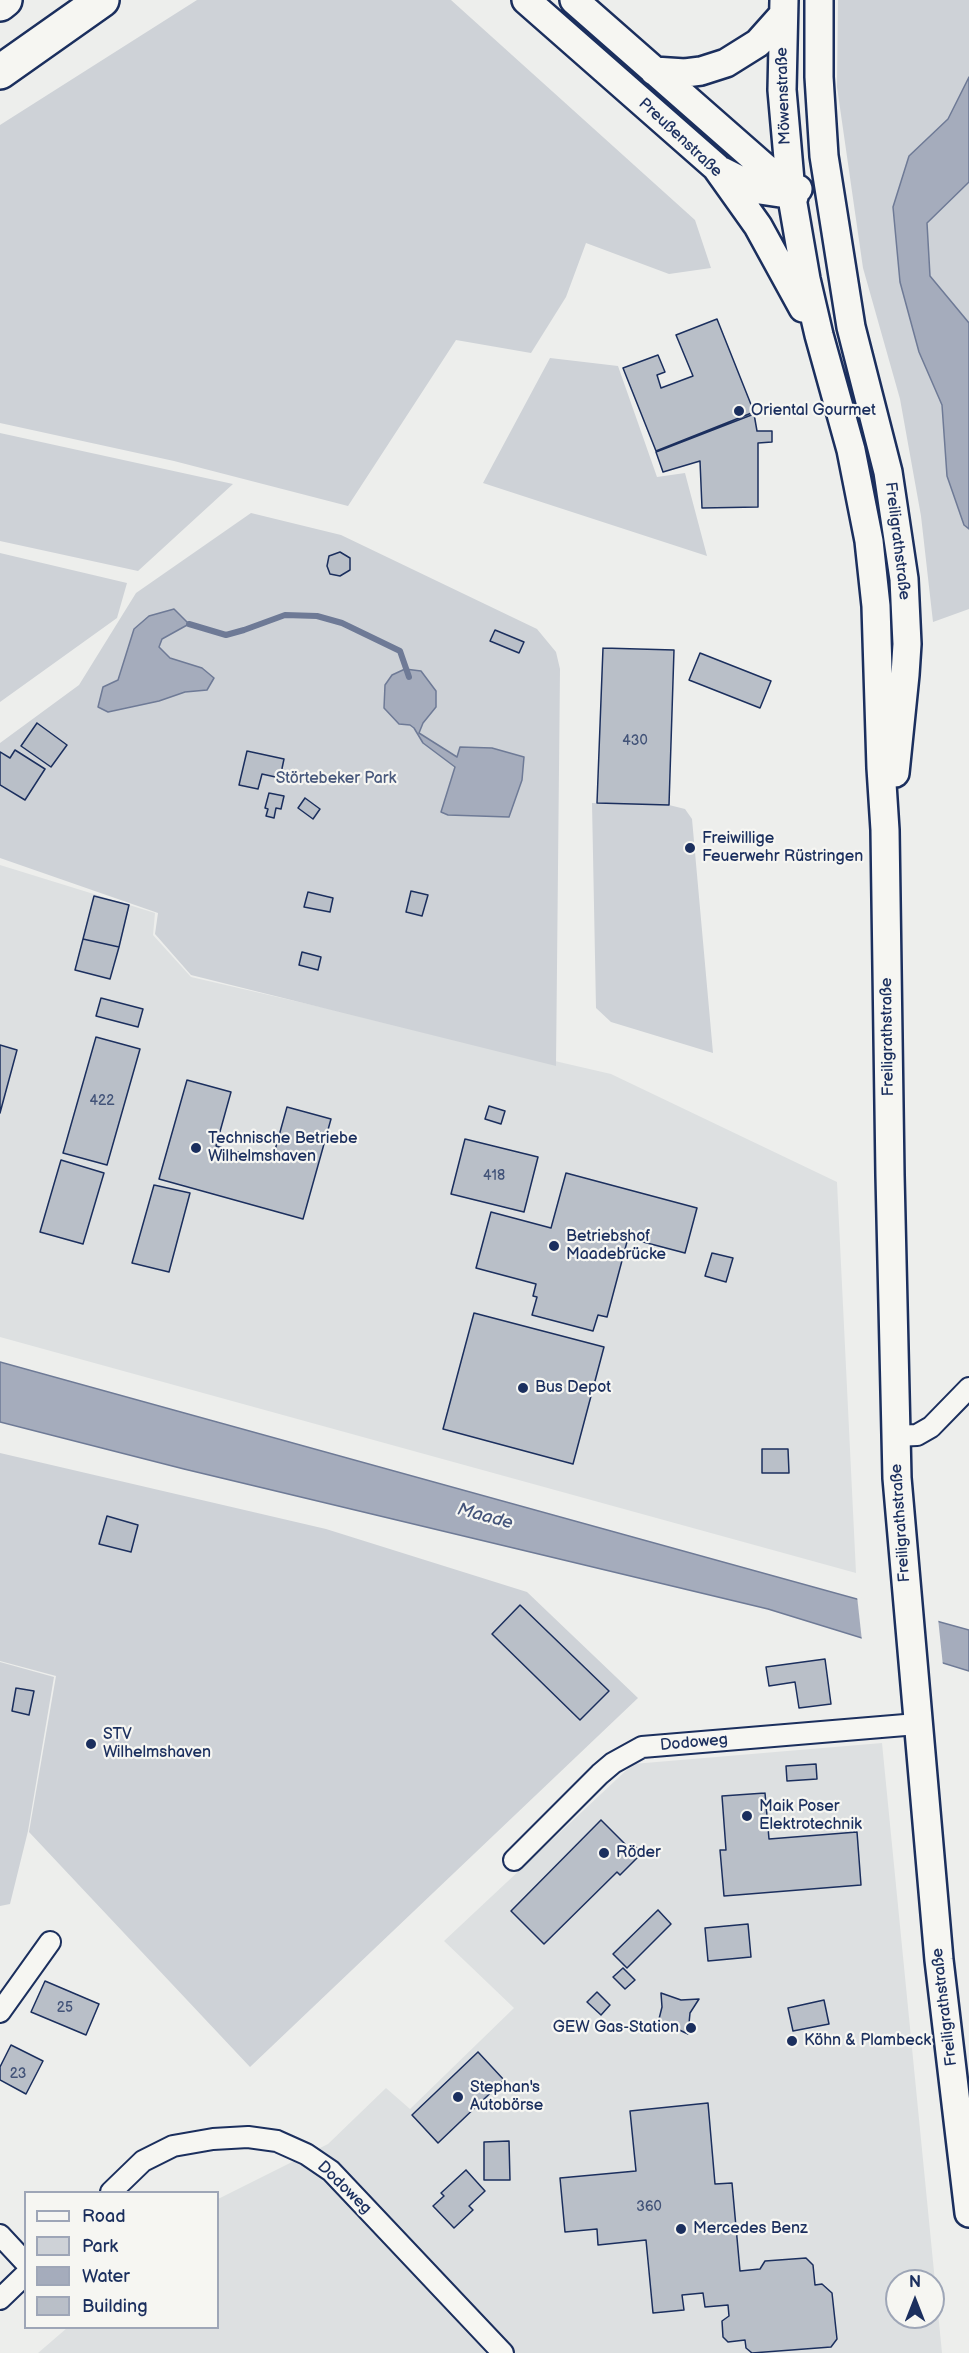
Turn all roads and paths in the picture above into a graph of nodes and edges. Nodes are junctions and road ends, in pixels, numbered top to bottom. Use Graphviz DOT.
graph roads {
  1 [pos="5,0"];
  2 [pos="102,0"];
  3 [pos="526,0"];
  4 [pos="574,0"];
  5 [pos="819,0"];
  6 [pos="0,4"];
  7 [pos="784,7"];
  8 [pos="654,71"];
  9 [pos="0,72"];
  10 [pos="824,156"];
  11 [pos="716,167"];
  12 [pos="791,192"];
  13 [pos="851,327"];
  14 [pos="819,335"];
  15 [pos="885,830"];
  16 [pos="969,1388"];
  17 [pos="896,1436"];
  18 [pos="917,1724"];
  19 [pos="514,1860"];
  20 [pos="50,1942"];
  21 [pos="0,2012"];
  22 [pos="113,2191"];
  23 [pos="969,2213"];
  24 [pos="0,2235"];
  25 [pos="24,2261"];
  26 [pos="24,2276"];
  27 [pos="0,2299"];
  28 [pos="503,2353"];
  1 -- 6 [label="highway"];
  2 -- 9 [label="highway"];
  3 -- 11 [label="main road, Preußenstraße"];
  4 -- 8 [label="main road, Preußenstraße"];
  5 -- 10 [label="main road"];
  7 -- 8 [label="main road"];
  7 -- 12 [label="main road, Möwenstraße"];
  8 -- 12 [label="main road, Preußenstraße"];
  10 -- 12 [label="main road"];
  10 -- 13 [label="main road"];
  11 -- 12 [label="main road"];
  11 -- 14 [label="main road, Preußenstraße"];
  12 -- 13 [label="main road, Preußenstraße"];
  12 -- 14 [label="main road, Möwenstraße"];
  13 -- 15 [label="main road, Freiligrathstraße"];
  14 -- 15 [label="main road, Freiligrathstraße"];
  15 -- 17 [label="main road, Freiligrathstraße"];
  16 -- 17 [label="street"];
  17 -- 18 [label="main road, Freiligrathstraße"];
  18 -- 19 [label="street, Dodoweg"];
  18 -- 23 [label="main road, Freiligrathstraße"];
  20 -- 21 [label="street"];
  22 -- 28 [label="street, Dodoweg"];
  24 -- 25 [label="street"];
  26 -- 27 [label="street"];
}
